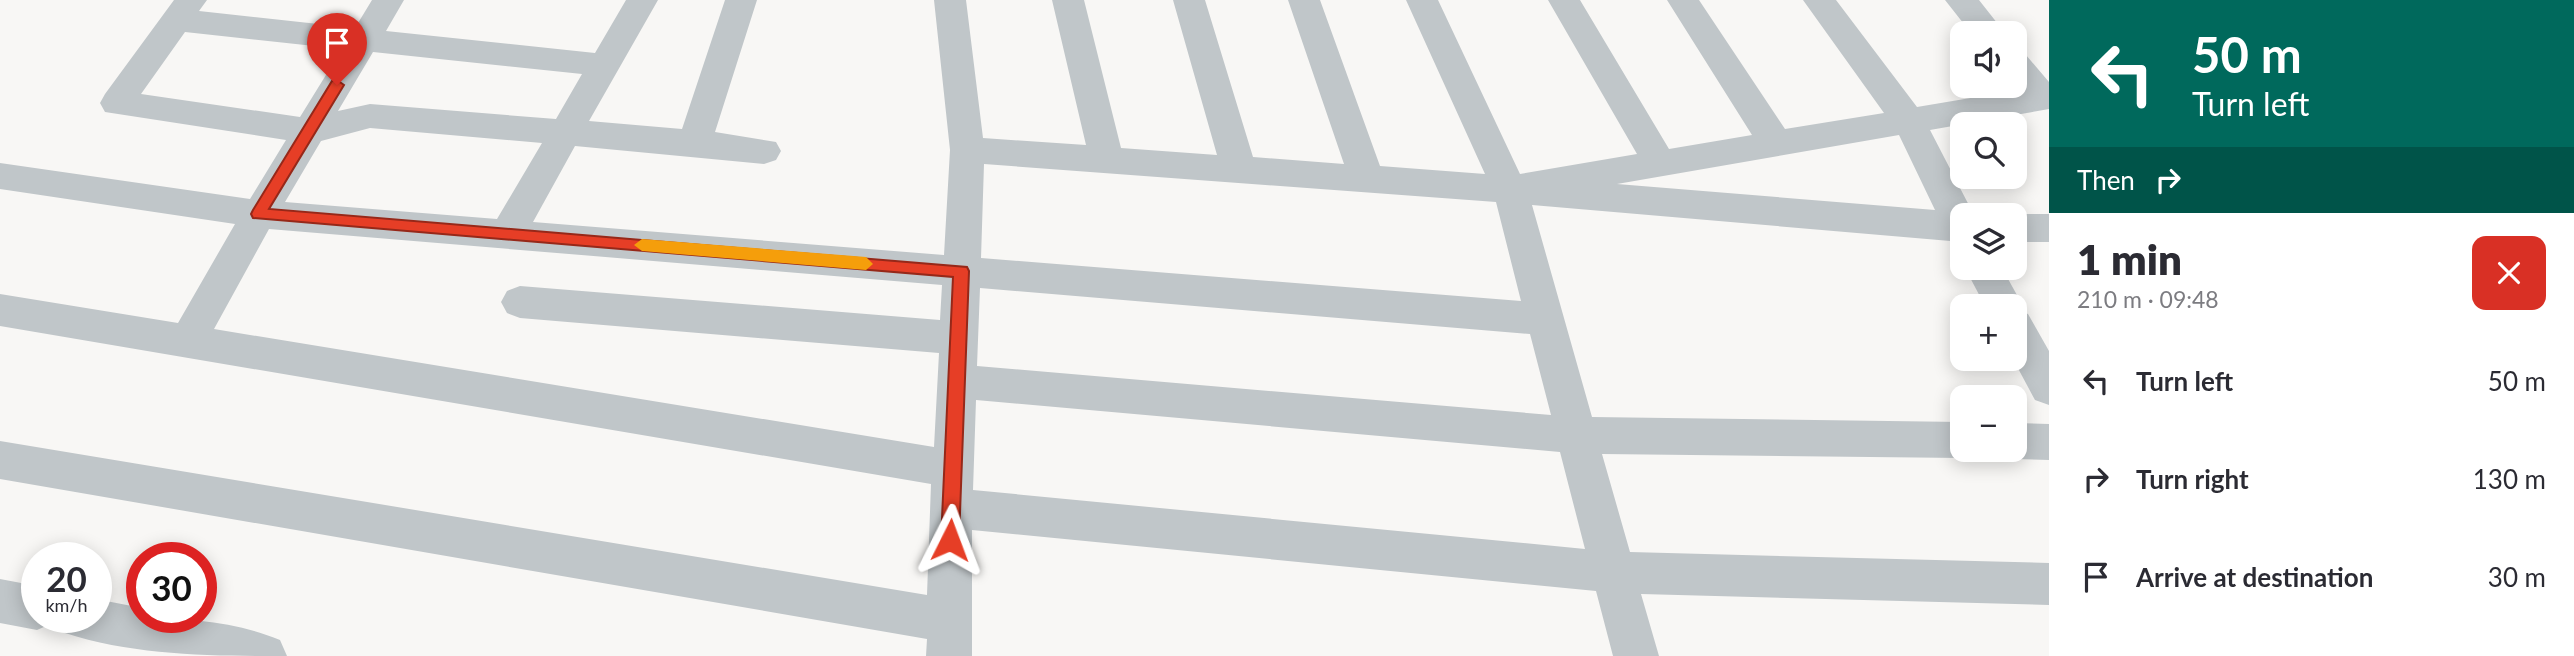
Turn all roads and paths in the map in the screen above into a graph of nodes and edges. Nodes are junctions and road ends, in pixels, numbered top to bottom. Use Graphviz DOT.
graph roads {
  1 [pos="388,0"];
  2 [pos="642,0"];
  3 [pos="741,0"];
  4 [pos="950,0"];
  5 [pos="1068,0"];
  6 [pos="1189,0"];
  7 [pos="1304,0"];
  8 [pos="1422,0"];
  9 [pos="1564,0"];
  10 [pos="1683,0"];
  11 [pos="1819,0"];
  12 [pos="1961,0"];
  13 [pos="184,10"];
  14 [pos="1979,21"];
  15 [pos="364,39"];
  16 [pos="603,65"];
  17 [pos="2027,77"];
  18 [pos="2047,98"];
  19 [pos="1910,123"];
  20 [pos="309,131"];
  21 [pos="566,132"];
  22 [pos="694,142"];
  23 [pos="1777,145"];
  24 [pos="967,150"];
  25 [pos="764,151"];
  26 [pos="1107,160"];
  27 [pos="1660,164"];
  28 [pos="1239,170"];
  29 [pos="0,176"];
  30 [pos="1367,179"];
  31 [pos="1510,189"];
  32 [pos="1950,204"];
  33 [pos="259,214"];
  34 [pos="1950,227"];
  35 [pos="2027,228"];
  36 [pos="2049,228"];
  37 [pos="507,234"];
  38 [pos="961,271"];
  39 [pos="520,302"];
  40 [pos="0,310"];
  41 [pos="1544,319"];
  42 [pos="959,338"];
  43 [pos="189,340"];
  44 [pos="2027,346"];
  45 [pos="2046,378"];
  46 [pos="957,381"];
  47 [pos="1574,435"];
  48 [pos="1950,440"];
  49 [pos="2027,441"];
  50 [pos="2049,442"];
  51 [pos="0,460"];
  52 [pos="952,489"];
  53 [pos="1612,572"];
  54 [pos="2049,584"];
  55 [pos="0,601"];
  56 [pos="21,605"];
  57 [pos="112,624"];
  58 [pos="949,638"];
  59 [pos="264,656"];
  60 [pos="1636,656"];
  1 -- 15 [label="street"];
  2 -- 16 [label="street"];
  3 -- 22 [label="street"];
  4 -- 24 [label="street"];
  5 -- 26 [label="street"];
  6 -- 28 [label="street"];
  7 -- 30 [label="street"];
  8 -- 31 [label="street"];
  9 -- 27 [label="street"];
  10 -- 23 [label="street"];
  11 -- 19 [label="street"];
  12 -- 14 [label="street"];
  13 -- 15 [label="street"];
  13 -- 20 [label="street"];
  15 -- 16 [label="street"];
  15 -- 20 [label="street"];
  16 -- 21 [label="street"];
  17 -- 18 [label="street"];
  18 -- 19 [label="street"];
  19 -- 23 [label="street"];
  19 -- 32 [label="street"];
  20 -- 21 [label="street"];
  20 -- 33 [label="street"];
  21 -- 22 [label="street"];
  21 -- 37 [label="street"];
  22 -- 25 [label="street"];
  23 -- 27 [label="street"];
  24 -- 26 [label="street"];
  24 -- 38 [label="street"];
  26 -- 28 [label="street"];
  27 -- 31 [label="street"];
  28 -- 30 [label="street"];
  29 -- 33 [label="street"];
  30 -- 31 [label="street"];
  31 -- 34 [label="street"];
  31 -- 41 [label="street"];
  33 -- 37 [label="street"];
  33 -- 43 [label="street"];
  35 -- 36 [label="street"];
  37 -- 38 [label="street"];
  38 -- 41 [label="street"];
  38 -- 42 [label="street"];
  39 -- 42 [label="street"];
  40 -- 43 [label="street"];
  41 -- 47 [label="street"];
  42 -- 46 [label="street"];
  43 -- 52 [label="street"];
  44 -- 45 [label="street"];
  46 -- 47 [label="street"];
  46 -- 52 [label="street"];
  47 -- 48 [label="street"];
  47 -- 53 [label="street"];
  49 -- 50 [label="street"];
  51 -- 58 [label="street"];
  52 -- 53 [label="street"];
  52 -- 58 [label="street"];
  53 -- 54 [label="street"];
  53 -- 60 [label="street"];
  55 -- 56 [label="street"];
  57 -- 59 [label="street"];
}
